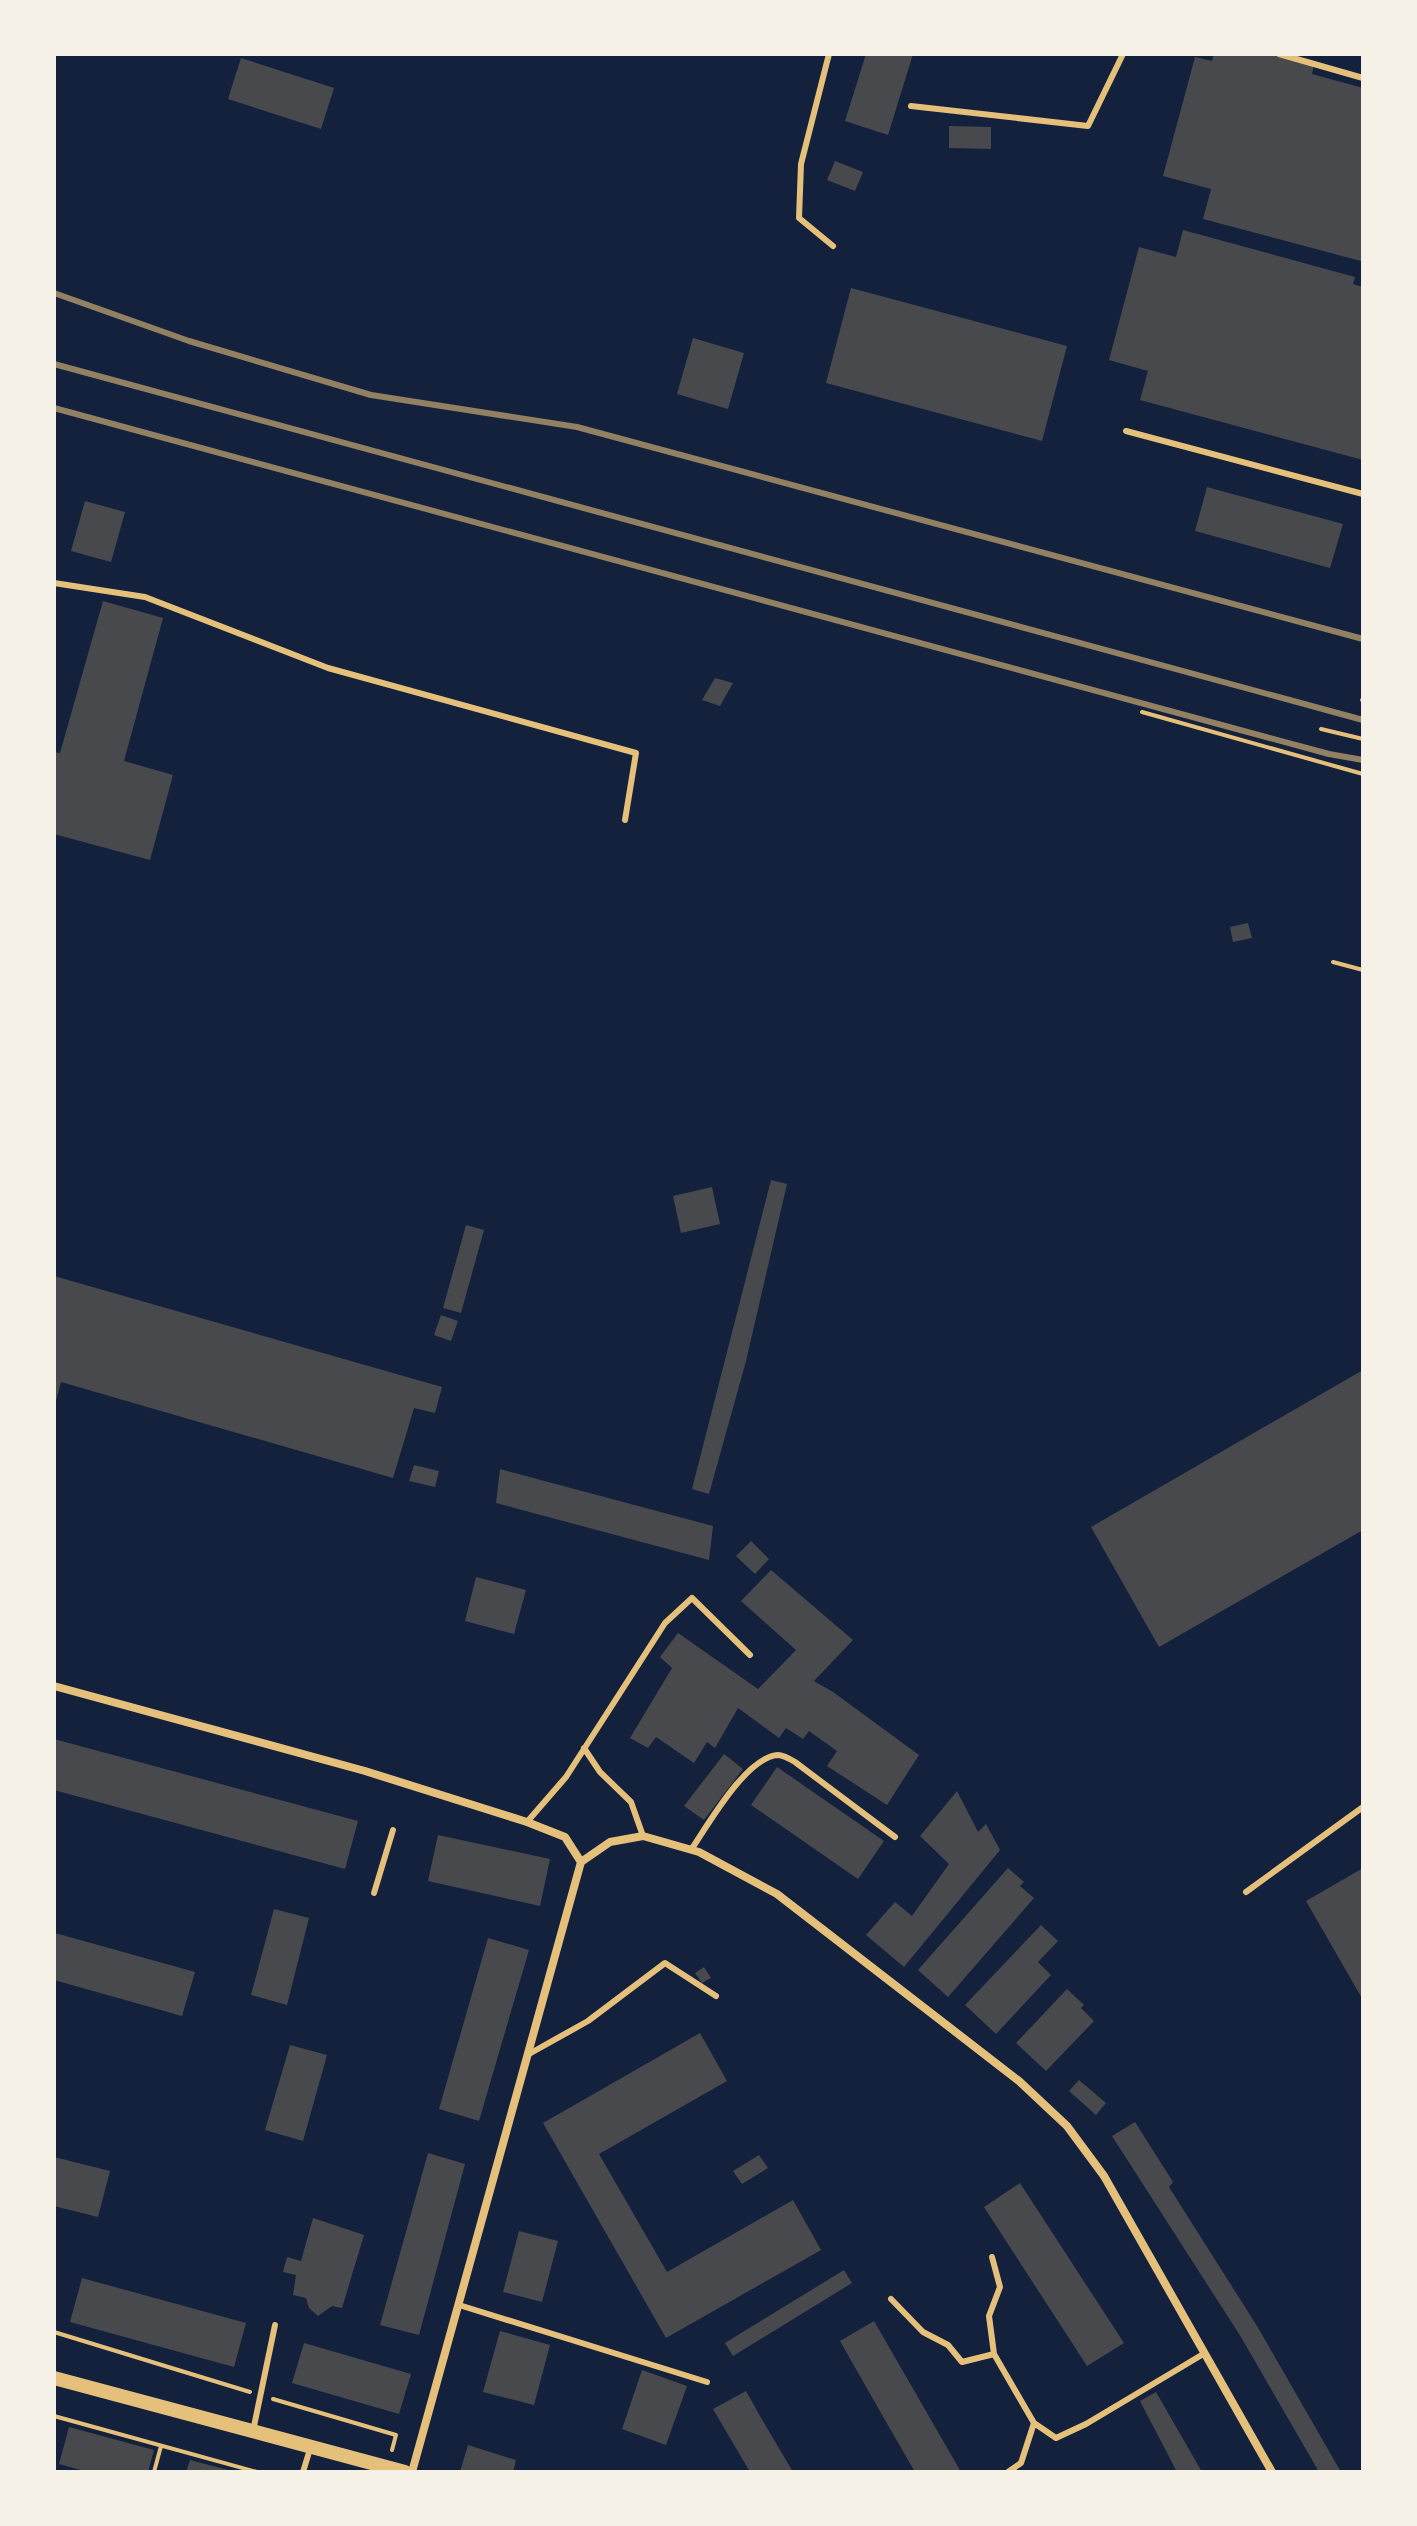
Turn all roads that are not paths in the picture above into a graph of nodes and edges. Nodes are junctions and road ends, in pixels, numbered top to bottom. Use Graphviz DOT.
graph roads {
  1 [pos="829,54"];
  2 [pos="1123,54"];
  3 [pos="1279,54"];
  4 [pos="1363,78"];
  5 [pos="911,106"];
  6 [pos="833,246"];
  7 [pos="1126,431"];
  8 [pos="1363,494"];
  9 [pos="54,583"];
  10 [pos="625,820"];
  11 [pos="750,1655"];
  12 [pos="54,1686"];
  13 [pos="584,1748"];
  14 [pos="1363,1807"];
  15 [pos="527,1822"];
  16 [pos="393,1830"];
  17 [pos="643,1836"];
  18 [pos="895,1837"];
  19 [pos="691,1850"];
  20 [pos="581,1862"];
  21 [pos="1246,1892"];
  22 [pos="374,1893"];
  23 [pos="716,1996"];
  24 [pos="529,2054"];
  25 [pos="992,2257"];
  26 [pos="891,2299"];
  27 [pos="459,2305"];
  28 [pos="275,2325"];
  29 [pos="1205,2353"];
  30 [pos="994,2354"];
  31 [pos="54,2378"];
  32 [pos="707,2382"];
  33 [pos="1034,2423"];
  34 [pos="253,2431"];
  35 [pos="311,2447"];
  36 [pos="303,2472"];
  37 [pos="405,2472"];
  38 [pos="412,2472"];
  39 [pos="1008,2472"];
  40 [pos="1272,2472"];
  1 -- 6 [label="lane"];
  2 -- 5 [label="lane"];
  3 -- 4 [label="lane"];
  7 -- 8 [label="lane"];
  9 -- 10 [label="lane"];
  11 -- 13 [label="lane"];
  12 -- 15 [label="street"];
  13 -- 15 [label="lane"];
  13 -- 17 [label="lane"];
  14 -- 21 [label="lane"];
  15 -- 20 [label="street"];
  16 -- 22 [label="lane"];
  17 -- 19 [label="street"];
  17 -- 20 [label="street"];
  18 -- 19 [label="lane"];
  19 -- 29 [label="street"];
  20 -- 24 [label="street"];
  23 -- 24 [label="lane"];
  24 -- 27 [label="street"];
  25 -- 30 [label="lane"];
  26 -- 30 [label="lane"];
  27 -- 32 [label="lane"];
  27 -- 38 [label="street"];
  28 -- 34 [label="lane"];
  29 -- 33 [label="lane"];
  29 -- 40 [label="street"];
  30 -- 33 [label="lane"];
  31 -- 34 [label="street"];
  33 -- 39 [label="lane"];
  34 -- 35 [label="street"];
  35 -- 36 [label="lane"];
  35 -- 37 [label="street"];
}
